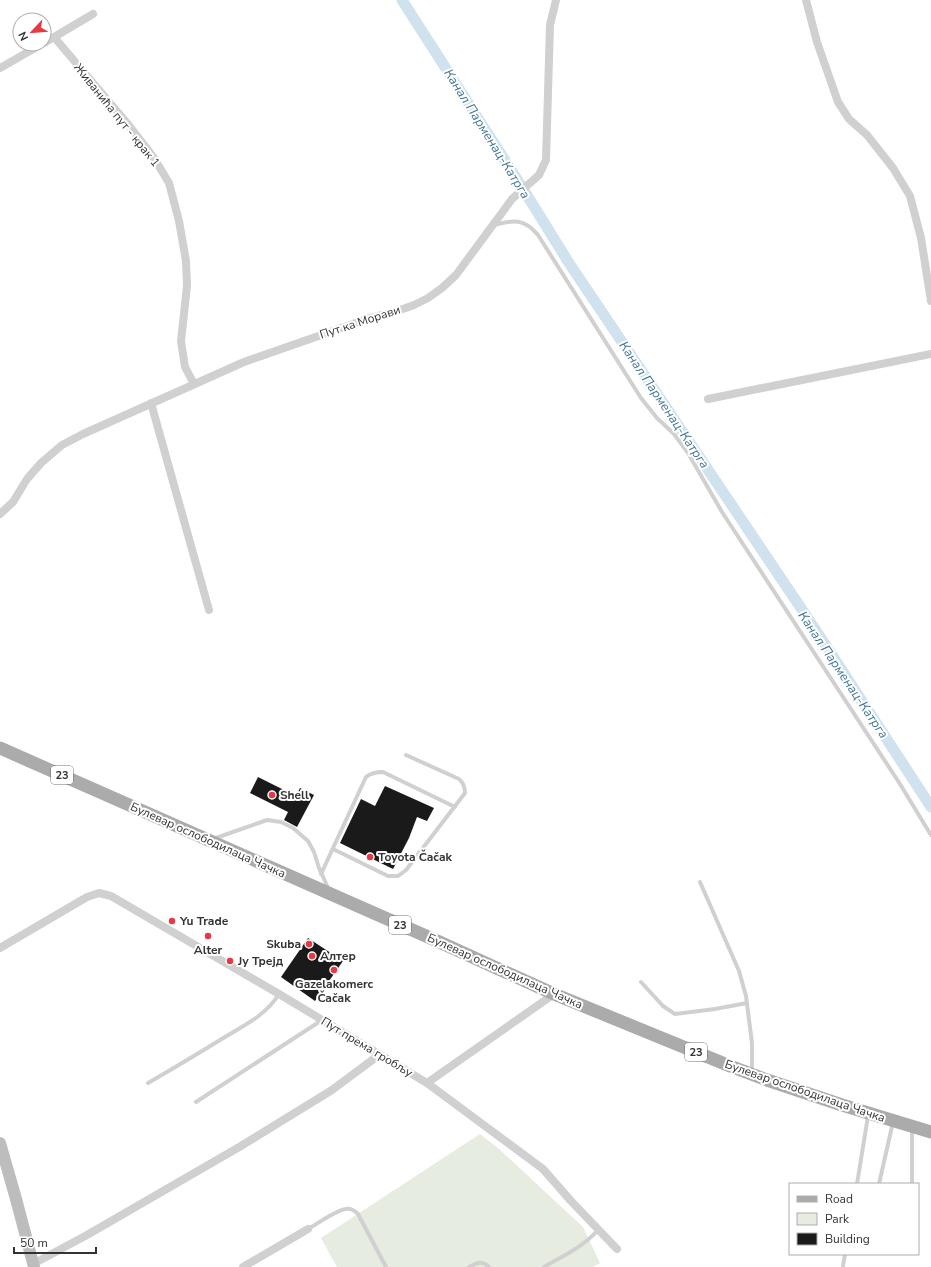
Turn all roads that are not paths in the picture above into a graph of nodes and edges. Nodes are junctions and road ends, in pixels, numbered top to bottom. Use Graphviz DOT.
graph roads {
  1 [pos="556,0"];
  2 [pos="806,0"];
  3 [pos="93,14"];
  4 [pos="54,37"];
  5 [pos="29,52"];
  6 [pos="0,68"];
  7 [pos="494,225"];
  8 [pos="931,301"];
  9 [pos="931,354"];
  10 [pos="194,384"];
  11 [pos="708,399"];
  12 [pos="152,403"];
  13 [pos="0,514"];
  14 [pos="209,610"];
  15 [pos="0,748"];
  16 [pos="406,755"];
  17 [pos="455,807"];
  18 [pos="931,835"];
  19 [pos="209,840"];
  20 [pos="333,849"];
  21 [pos="321,874"];
  22 [pos="700,882"];
  23 [pos="331,895"];
  24 [pos="0,948"];
  25 [pos="641,982"];
  26 [pos="279,994"];
  27 [pos="554,994"];
  28 [pos="747,1002"];
  29 [pos="322,1020"];
  30 [pos="379,1055"];
  31 [pos="752,1074"];
  32 [pos="148,1083"];
  33 [pos="427,1083"];
  34 [pos="196,1102"];
  35 [pos="868,1113"];
  36 [pos="894,1121"];
  37 [pos="912,1126"];
  38 [pos="931,1132"];
  39 [pos="0,1143"];
  40 [pos="856,1183"];
  41 [pos="879,1183"];
  42 [pos="912,1183"];
  43 [pos="308,1228"];
  44 [pos="598,1230"];
  45 [pos="616,1249"];
  46 [pos="845,1255"];
  47 [pos="33,1265"];
  48 [pos="843,1266"];
  49 [pos="243,1267"];
  50 [pos="386,1267"];
  51 [pos="469,1267"];
  52 [pos="489,1267"];
  53 [pos="544,1267"];
  1 -- 7 [label="street, Пут ка Морави"];
  2 -- 8 [label="street"];
  3 -- 4 [label="street"];
  4 -- 10 [label="street, Живанића пут - крак 1"];
  5 -- 6 [label="street"];
  7 -- 10 [label="street, Пут ка Морави"];
  7 -- 18 [label="lane"];
  9 -- 11 [label="street"];
  10 -- 12 [label="street, Пут ка Морави"];
  12 -- 13 [label="street, Пут ка Морави"];
  12 -- 14 [label="street"];
  15 -- 19 [label="main road, Булевар ослободилаца Чачка / 23"];
  16 -- 17 [label="lane"];
  17 -- 20 [label="lane"];
  17 -- 20 [label="lane"];
  19 -- 21 [label="lane"];
  19 -- 23 [label="main road, Булевар ослободилаца Чачка / 23"];
  20 -- 21 [label="lane"];
  21 -- 23 [label="lane"];
  22 -- 28 [label="lane"];
  23 -- 27 [label="main road, Булевар ослободилаца Чачка / 23"];
  24 -- 26 [label="street, Пут према гробљу"];
  25 -- 28 [label="lane"];
  26 -- 29 [label="street, Пут према гробљу"];
  26 -- 32 [label="lane"];
  27 -- 31 [label="main road, Булевар ослободилаца Чачка / 23"];
  27 -- 33 [label="street"];
  28 -- 31 [label="lane"];
  29 -- 30 [label="street, Пут према гробљу"];
  29 -- 34 [label="lane"];
  30 -- 33 [label="street, Пут према гробљу"];
  30 -- 47 [label="street"];
  31 -- 35 [label="main road, Булевар ослободилаца Чачка / 23"];
  33 -- 44 [label="street, Пут према гробљу"];
  35 -- 36 [label="main road, Булевар ослободилаца Чачка / 23"];
  35 -- 40 [label="lane"];
  36 -- 37 [label="main road, Булевар ослободилаца Чачка / 23"];
  36 -- 41 [label="lane"];
  37 -- 38 [label="main road, Булевар ослободилаца Чачка / 23"];
  37 -- 42 [label="lane"];
  39 -- 47 [label="street"];
  43 -- 49 [label="street"];
  43 -- 50 [label="lane"];
  44 -- 45 [label="street, Пут према гробљу"];
  44 -- 53 [label="lane"];
  46 -- 48 [label="lane"];
  51 -- 52 [label="lane"];
}
